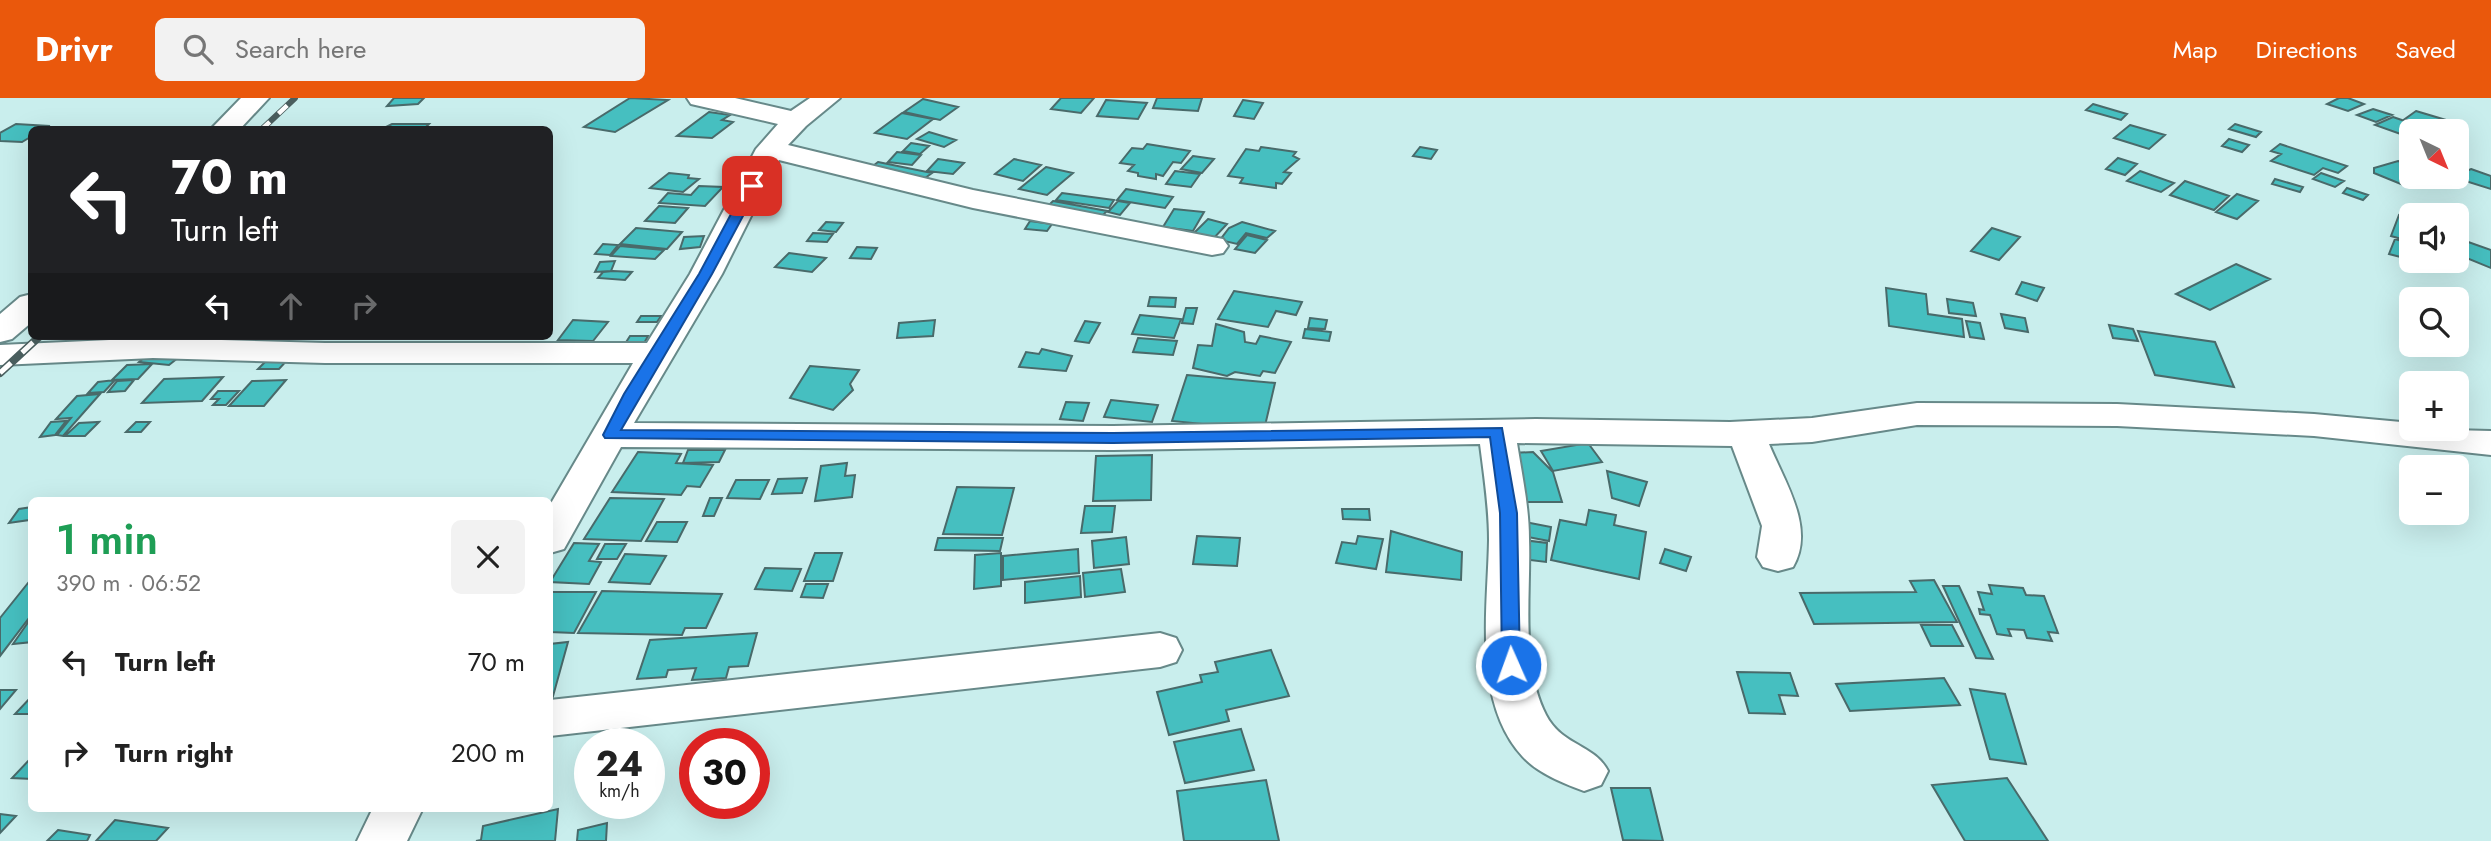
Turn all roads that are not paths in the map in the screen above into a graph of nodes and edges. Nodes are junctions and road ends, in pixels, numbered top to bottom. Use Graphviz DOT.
graph roads {
  1 [pos="256,98"];
  2 [pos="700,98"];
  3 [pos="827,98"];
  4 [pos="796,120"];
  5 [pos="227,126"];
  6 [pos="769,149"];
  7 [pos="1212,246"];
  8 [pos="28,308"];
  9 [pos="0,332"];
  10 [pos="657,353"];
  11 [pos="0,355"];
  12 [pos="1497,432"];
  13 [pos="1746,433"];
  14 [pos="611,435"];
  15 [pos="2491,443"];
  16 [pos="553,534"];
  17 [pos="1778,557"];
  18 [pos="1160,650"];
  19 [pos="553,718"];
  20 [pos="1584,771"];
  21 [pos="396,812"];
  22 [pos="382,841"];
  1 -- 5 [label="street"];
  2 -- 4 [label="street"];
  3 -- 4 [label="street"];
  4 -- 6 [label="street"];
  6 -- 7 [label="street"];
  6 -- 10 [label="street"];
  8 -- 9 [label="street"];
  10 -- 11 [label="street"];
  10 -- 14 [label="street"];
  12 -- 13 [label="street"];
  12 -- 14 [label="street"];
  12 -- 20 [label="street"];
  13 -- 15 [label="street"];
  13 -- 17 [label="street"];
  14 -- 16 [label="street"];
  18 -- 19 [label="street"];
  21 -- 22 [label="street"];
}
